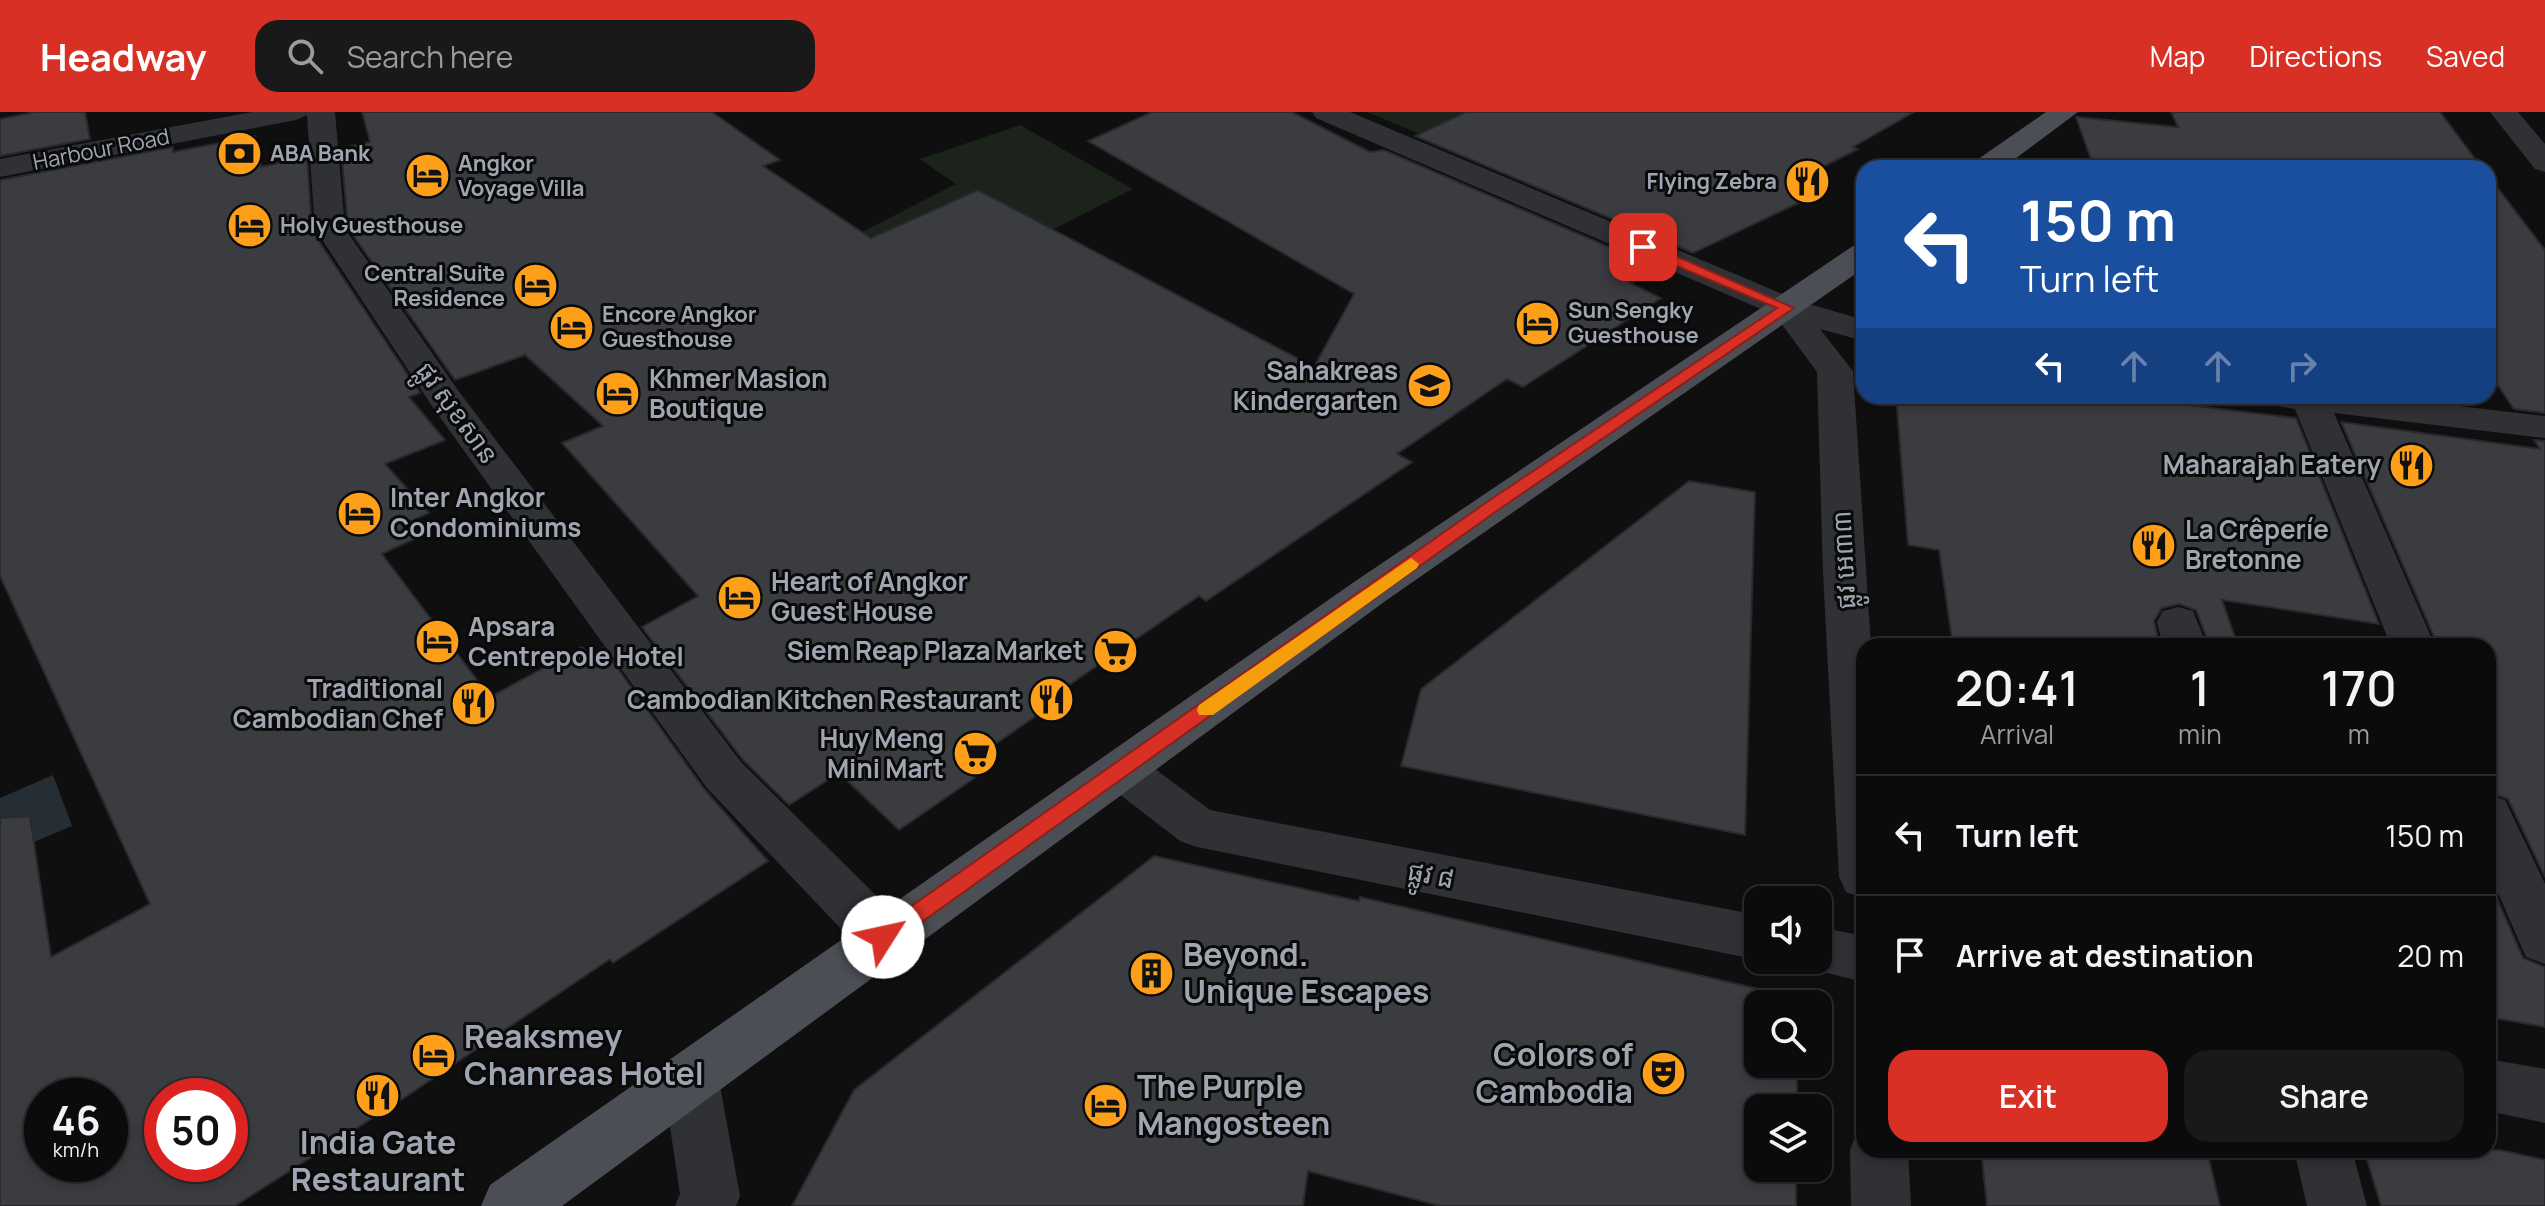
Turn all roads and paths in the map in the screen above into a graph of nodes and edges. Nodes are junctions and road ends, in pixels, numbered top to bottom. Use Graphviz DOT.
graph roads {
  1 [pos="296,112"];
  2 [pos="321,112"];
  3 [pos="1326,112"];
  4 [pos="2064,112"];
  5 [pos="2504,112"];
  6 [pos="1995,160"];
  7 [pos="2545,163"];
  8 [pos="0,168"];
  9 [pos="1856,259"];
  10 [pos="1787,308"];
  11 [pos="1856,329"];
  12 [pos="2297,404"];
  13 [pos="2346,404"];
  14 [pos="2545,427"];
  15 [pos="2409,638"];
  16 [pos="1856,755"];
  17 [pos="1122,770"];
  18 [pos="2496,832"];
  19 [pos="1744,935"];
  20 [pos="883,937"];
  21 [pos="2545,941"];
  22 [pos="1832,953"];
  23 [pos="1856,957"];
  24 [pos="691,1080"];
  25 [pos="2496,1087"];
  26 [pos="2545,1096"];
  27 [pos="1879,1158"];
  28 [pos="2325,1158"];
  29 [pos="511,1206"];
  30 [pos="705,1206"];
  31 [pos="1881,1206"];
  32 [pos="2337,1206"];
  1 -- 8 [label="street, Harbour Road"];
  2 -- 20 [label="street, ផ្លូវ សុខសាន"];
  3 -- 10 [label="street"];
  4 -- 6 [label="main road"];
  5 -- 7 [label="street"];
  9 -- 10 [label="main road"];
  10 -- 11 [label="street"];
  10 -- 16 [label="street, ផ្លូវ អេ៣៣"];
  10 -- 17 [label="main road"];
  12 -- 15 [label="street"];
  13 -- 14 [label="street"];
  17 -- 19 [label="street, ផ្លូវ ៨"];
  17 -- 20 [label="main road"];
  18 -- 21 [label="street"];
  20 -- 24 [label="main road"];
  22 -- 23 [label="street"];
  24 -- 29 [label="main road"];
  24 -- 30 [label="street"];
  25 -- 26 [label="street"];
  27 -- 31 [label="street"];
  28 -- 32 [label="street"];
}
